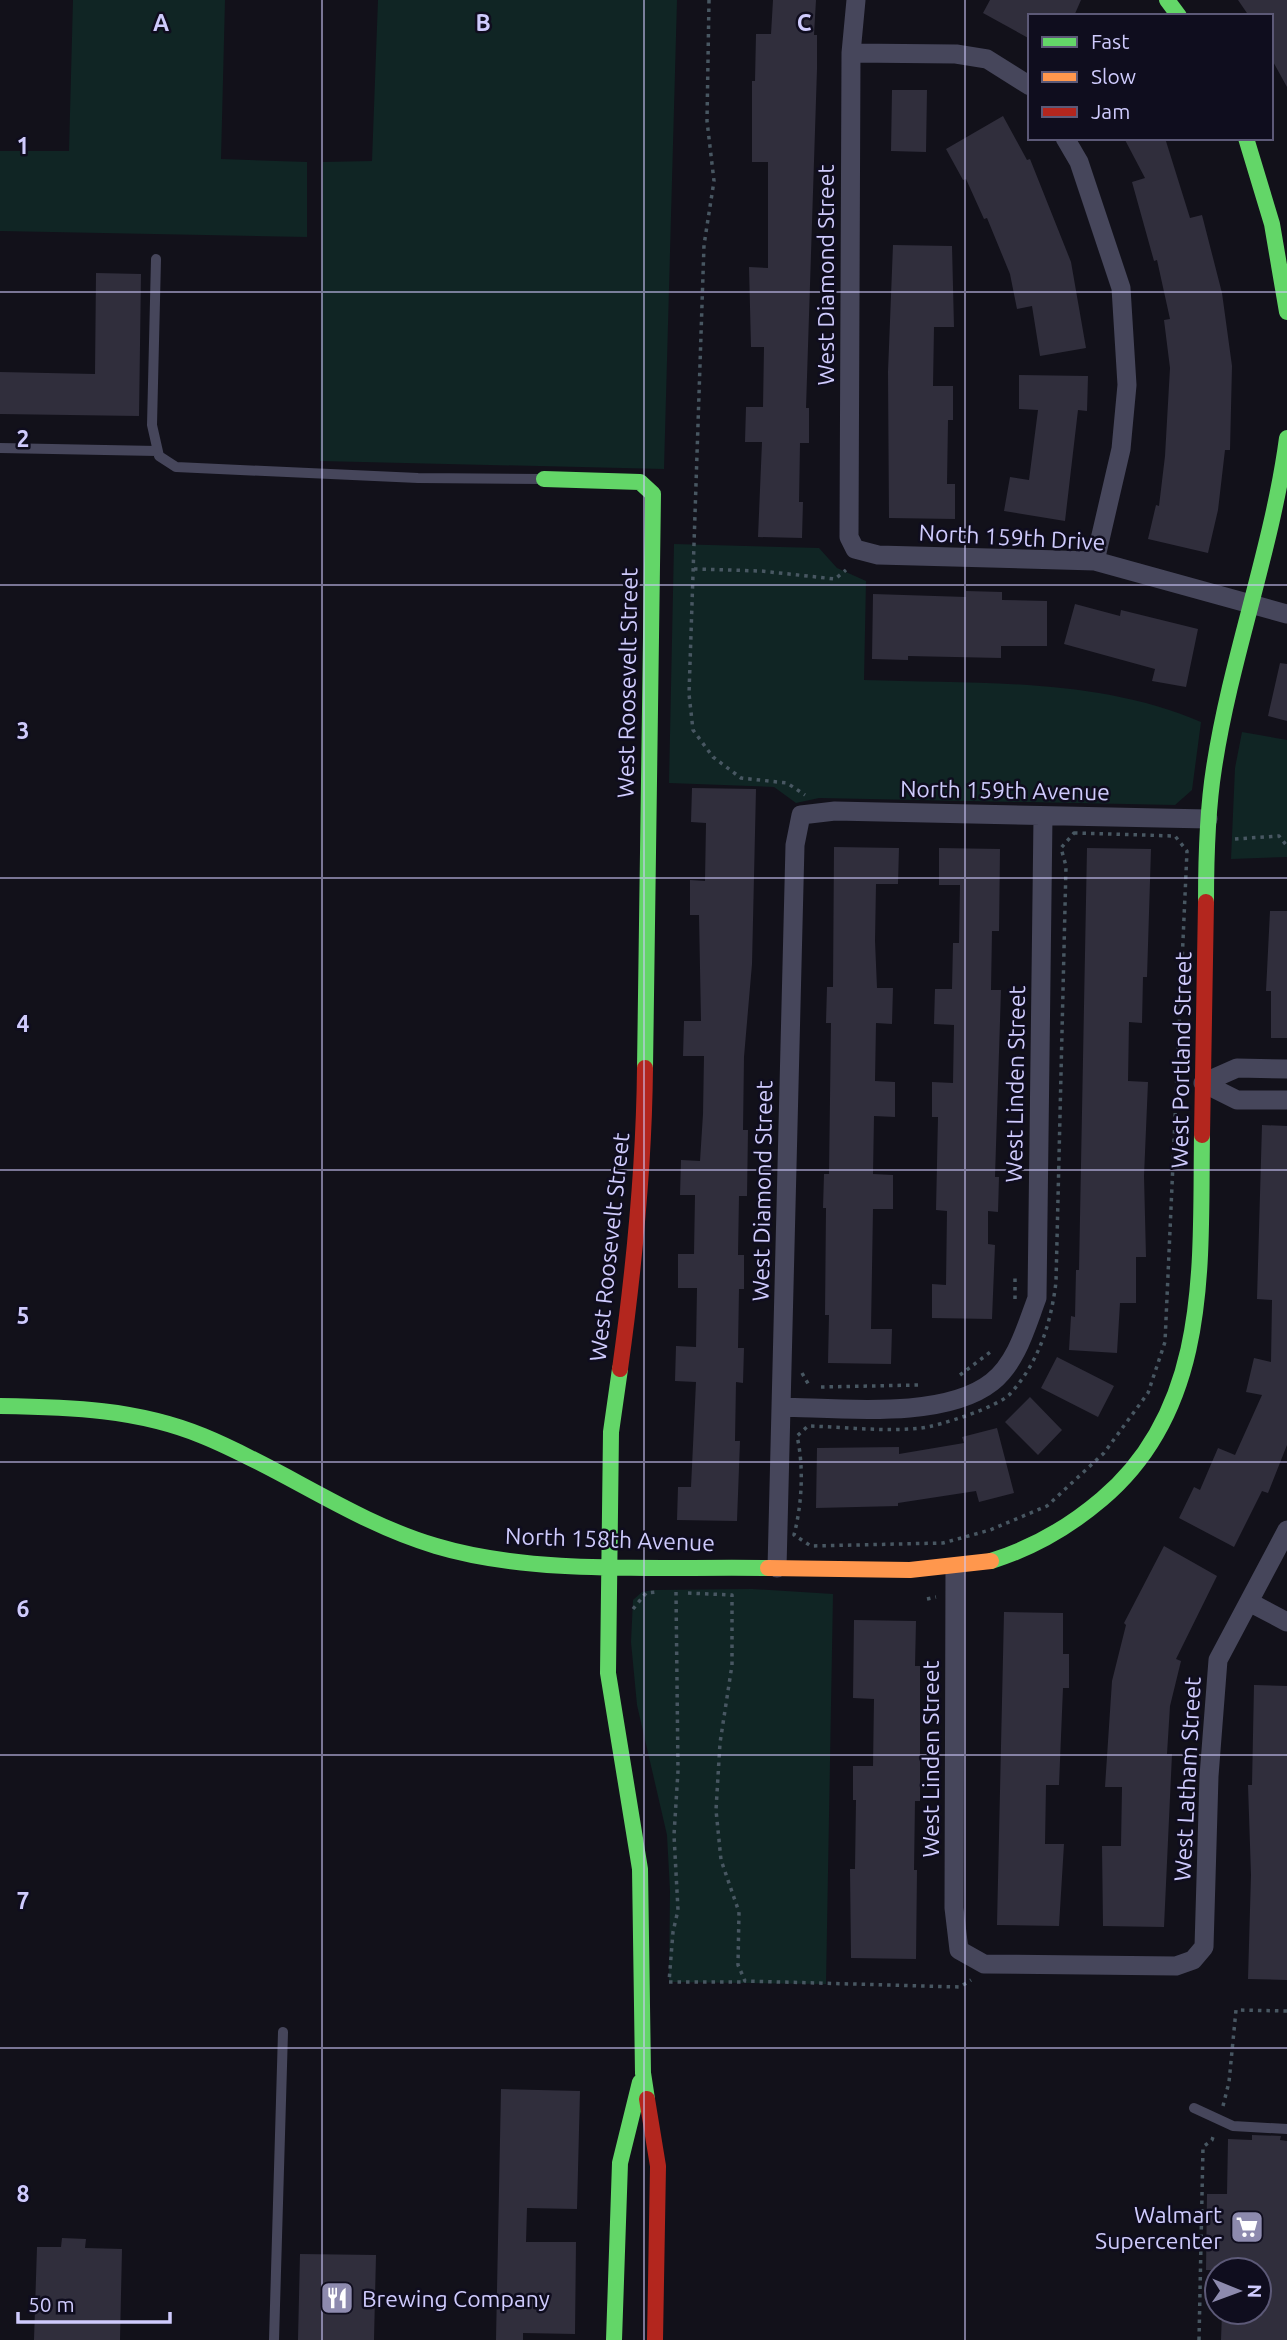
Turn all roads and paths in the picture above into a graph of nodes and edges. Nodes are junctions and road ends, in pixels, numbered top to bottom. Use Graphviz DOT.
graph roads {
  1 [pos="709,0"];
  2 [pos="856,0"];
  3 [pos="851,53"];
  4 [pos="1028,85"];
  5 [pos="1066,140"];
  6 [pos="1247,140"];
  7 [pos="156,259"];
  8 [pos="1287,312"];
  9 [pos="1287,438"];
  10 [pos="0,447"];
  11 [pos="158,451"];
  12 [pos="544,479"];
  13 [pos="855,549"];
  14 [pos="1095,561"];
  15 [pos="693,569"];
  16 [pos="846,570"];
  17 [pos="1252,607"];
  18 [pos="1287,614"];
  19 [pos="804,806"];
  20 [pos="1043,816"];
  21 [pos="1208,819"];
  22 [pos="1235,839"];
  23 [pos="1287,846"];
  24 [pos="1287,1069"];
  25 [pos="1203,1083"];
  26 [pos="1287,1100"];
  27 [pos="1016,1274"];
  28 [pos="1015,1302"];
  29 [pos="996,1348"];
  30 [pos="799,1367"];
  31 [pos="950,1378"];
  32 [pos="930,1385"];
  33 [pos="0,1406"];
  34 [pos="781,1407"];
  35 [pos="1287,1530"];
  36 [pos="609,1567"];
  37 [pos="954,1567"];
  38 [pos="777,1568"];
  39 [pos="677,1592"];
  40 [pos="1251,1603"];
  41 [pos="632,1618"];
  42 [pos="1287,1622"];
  43 [pos="1193,1960"];
  44 [pos="973,1979"];
  45 [pos="749,1982"];
  46 [pos="1287,2011"];
  47 [pos="283,2032"];
  48 [pos="643,2073"];
  49 [pos="1194,2108"];
  50 [pos="1218,2121"];
  51 [pos="1287,2129"];
  52 [pos="274,2340"];
  53 [pos="614,2340"];
  54 [pos="655,2340"];
  55 [pos="1199,2340"];
  1 -- 15 [label="path"];
  2 -- 3 [label="street, West Diamond Street"];
  3 -- 4 [label="street"];
  3 -- 13 [label="street, West Diamond Street"];
  5 -- 14 [label="street"];
  6 -- 8 [label="street"];
  7 -- 11 [label="lane"];
  9 -- 17 [label="street, West Portland Street"];
  10 -- 11 [label="lane"];
  11 -- 12 [label="lane"];
  12 -- 36 [label="street, West Roosevelt Street"];
  13 -- 14 [label="street, North 159th Drive"];
  14 -- 17 [label="street, North 159th Drive"];
  15 -- 16 [label="path"];
  15 -- 19 [label="path"];
  17 -- 18 [label="street, North 159th Drive"];
  17 -- 21 [label="street, West Portland Street"];
  19 -- 20 [label="street, North 159th Avenue"];
  19 -- 34 [label="street, West Diamond Street"];
  20 -- 21 [label="street, North 159th Avenue"];
  20 -- 34 [label="street, West Linden Street"];
  21 -- 25 [label="street, West Portland Street"];
  22 -- 23 [label="path"];
  24 -- 25 [label="street"];
  25 -- 26 [label="street"];
  25 -- 37 [label="street, West Portland Street"];
  27 -- 28 [label="path"];
  29 -- 31 [label="path"];
  30 -- 32 [label="path"];
  33 -- 36 [label="street, North 158th Avenue"];
  34 -- 38 [label="street, West Diamond Street"];
  35 -- 40 [label="street, West Latham Street"];
  36 -- 38 [label="street, North 158th Avenue"];
  36 -- 48 [label="street, West Roosevelt Street"];
  37 -- 38 [label="street, North 158th Avenue"];
  37 -- 43 [label="street, West Linden Street"];
  39 -- 41 [label="path"];
  39 -- 45 [label="path"];
  39 -- 45 [label="path"];
  40 -- 42 [label="street"];
  40 -- 43 [label="street, West Latham Street"];
  44 -- 45 [label="path"];
  46 -- 50 [label="path"];
  47 -- 52 [label="lane"];
  48 -- 53 [label="street, West Roosevelt Street"];
  48 -- 54 [label="street, West Roosevelt Street"];
  49 -- 50 [label="lane"];
  50 -- 51 [label="lane"];
  50 -- 55 [label="path"];
}
